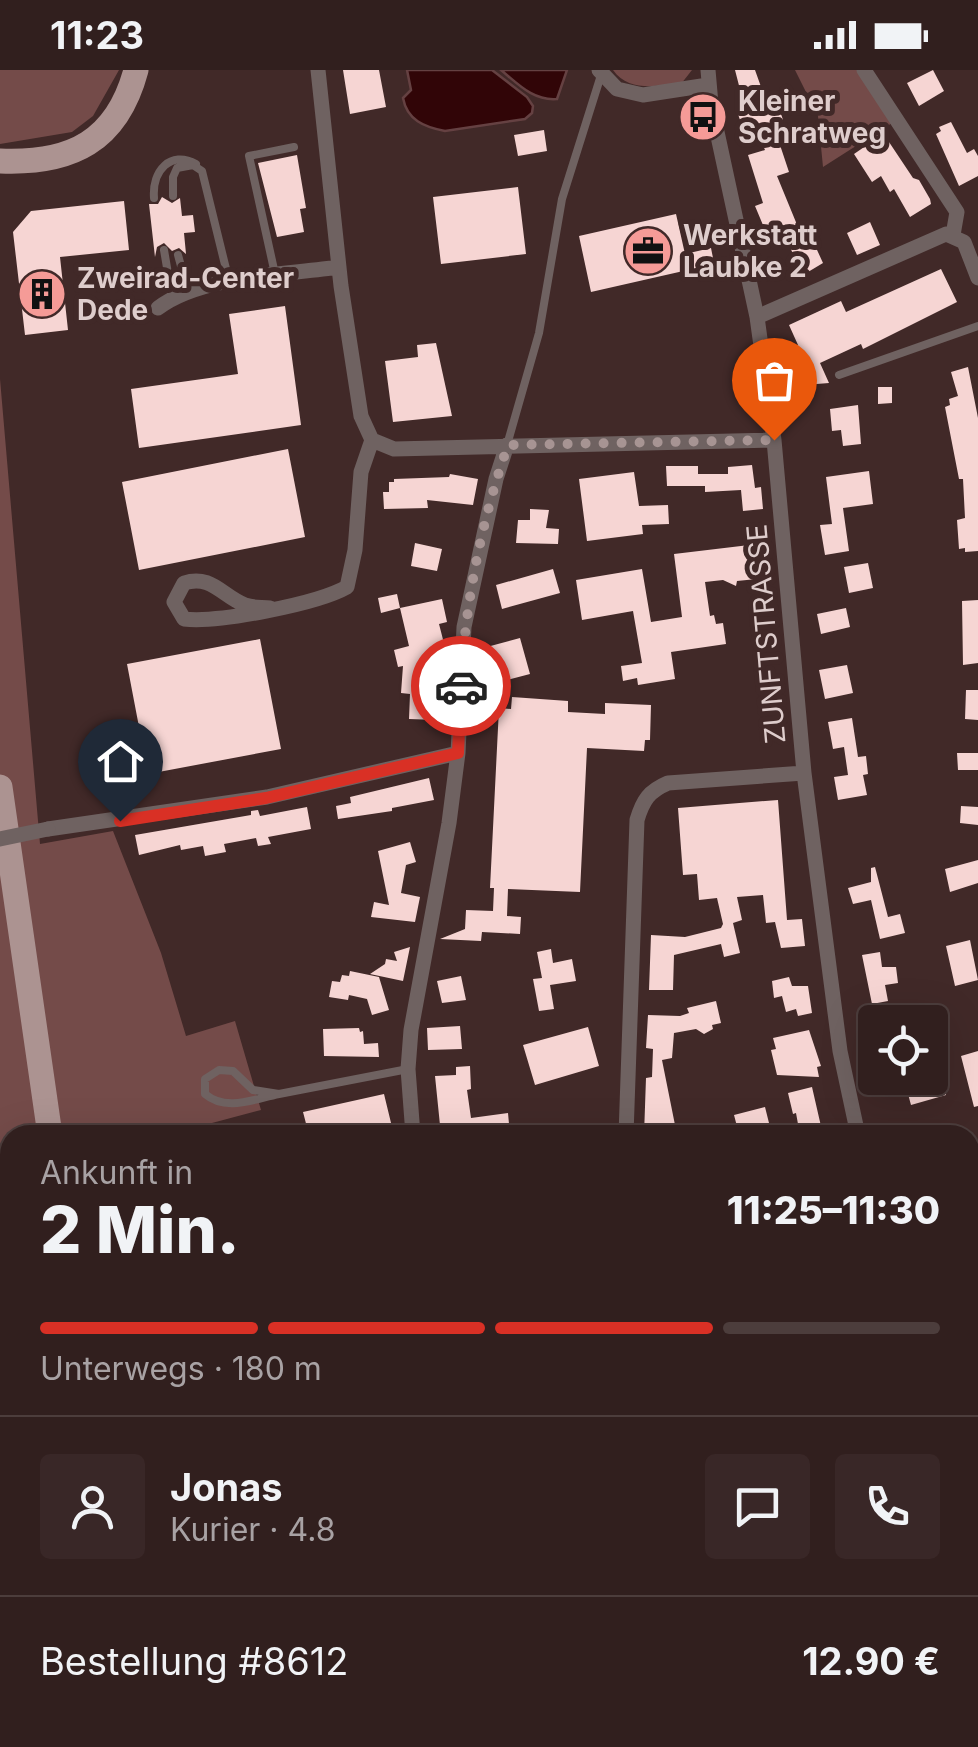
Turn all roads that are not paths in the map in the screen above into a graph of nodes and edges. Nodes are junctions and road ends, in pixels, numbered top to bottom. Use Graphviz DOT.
graph roads {
  1 [pos="136,70"];
  2 [pos="318,70"];
  3 [pos="864,70"];
  4 [pos="601,71"];
  5 [pos="708,78"];
  6 [pos="294,147"];
  7 [pos="12,161"];
  8 [pos="202,171"];
  9 [pos="0,174"];
  10 [pos="173,196"];
  11 [pos="154,198"];
  12 [pos="952,234"];
  13 [pos="164,250"];
  14 [pos="178,255"];
  15 [pos="338,267"];
  16 [pos="275,276"];
  17 [pos="978,278"];
  18 [pos="229,281"];
  19 [pos="180,295"];
  20 [pos="158,308"];
  21 [pos="756,317"];
  22 [pos="978,326"];
  23 [pos="839,374"];
  24 [pos="372,440"];
  25 [pos="774,440"];
  26 [pos="508,445"];
  27 [pos="270,608"];
  28 [pos="458,753"];
  29 [pos="804,772"];
  30 [pos="0,786"];
  31 [pos="0,839"];
  32 [pos="408,1069"];
  33 [pos="279,1094"];
  34 [pos="49,1125"];
  35 [pos="412,1125"];
  36 [pos="626,1125"];
  37 [pos="856,1125"];
  1 -- 7 [label="main road"];
  2 -- 15 [label="street"];
  3 -- 12 [label="street"];
  4 -- 5 [label="street"];
  4 -- 26 [label="lane"];
  5 -- 21 [label="street, ZUNFTSTRASSE"];
  6 -- 16 [label="lane"];
  7 -- 9 [label="main road"];
  8 -- 10 [label="lane"];
  8 -- 11 [label="lane"];
  8 -- 18 [label="lane"];
  12 -- 17 [label="street"];
  12 -- 21 [label="street"];
  13 -- 19 [label="lane"];
  14 -- 19 [label="lane"];
  15 -- 16 [label="street"];
  15 -- 24 [label="street"];
  16 -- 18 [label="street"];
  18 -- 19 [label="street"];
  19 -- 20 [label="street"];
  21 -- 25 [label="street, ZUNFTSTRASSE"];
  22 -- 23 [label="lane"];
  24 -- 26 [label="street"];
  24 -- 27 [label="street"];
  25 -- 26 [label="street"];
  25 -- 29 [label="street, ZUNFTSTRASSE"];
  26 -- 28 [label="street"];
  27 -- 27 [label="street"];
  28 -- 31 [label="street, bridge"];
  28 -- 32 [label="street"];
  29 -- 36 [label="street"];
  29 -- 37 [label="street, ZUNFTSTRASSE"];
  30 -- 34 [label="main road"];
  32 -- 33 [label="lane"];
  32 -- 35 [label="street"];
  33 -- 33 [label="lane"];
}
